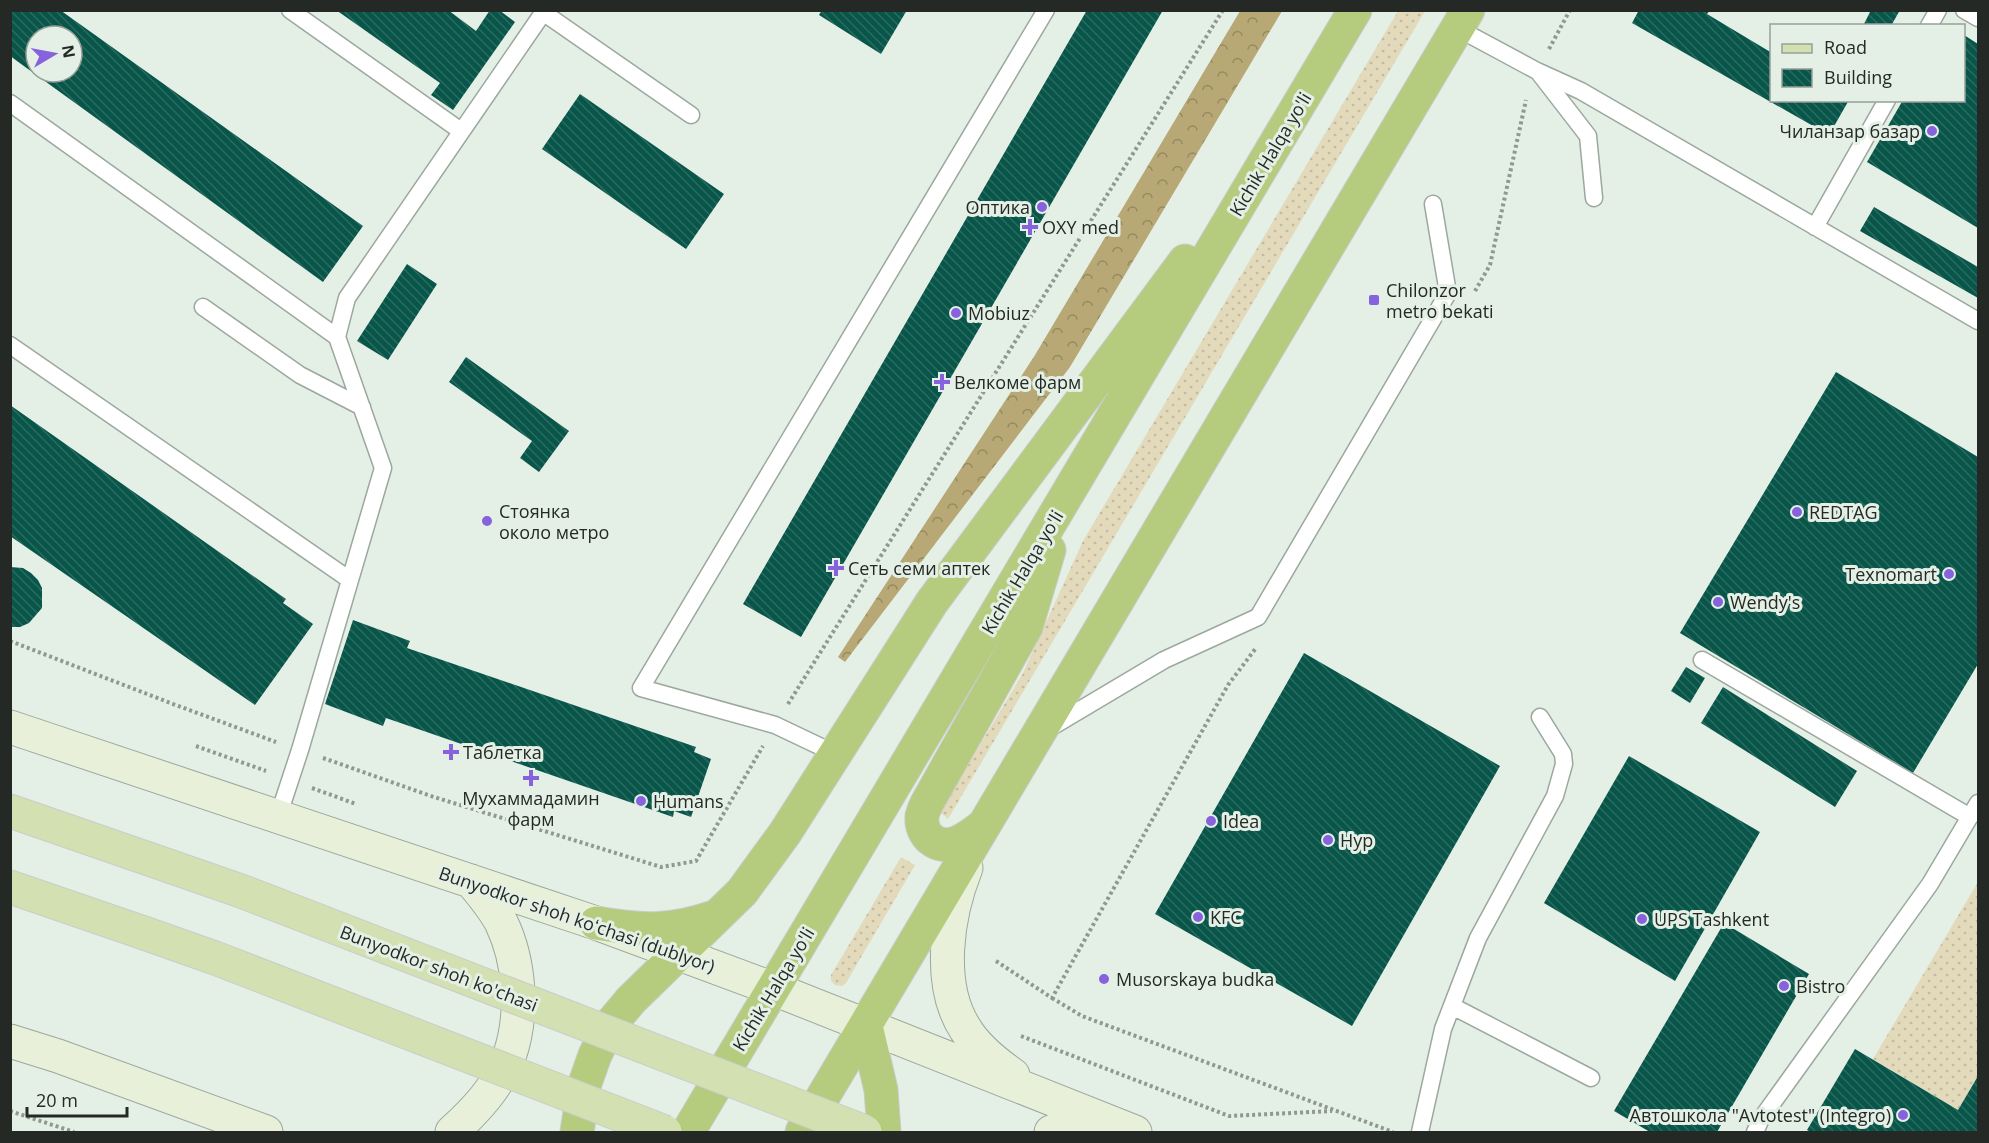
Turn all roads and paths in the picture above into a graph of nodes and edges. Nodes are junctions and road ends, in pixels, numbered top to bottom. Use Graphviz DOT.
graph roads {
  1 [pos="290,10"];
  2 [pos="1046,10"];
  3 [pos="1223,10"];
  4 [pos="1355,10"];
  5 [pos="1938,10"];
  6 [pos="1964,10"];
  7 [pos="545,12"];
  8 [pos="1978,18"];
  9 [pos="1463,19"];
  10 [pos="1930,24"];
  11 [pos="1537,71"];
  12 [pos="1304,97"];
  13 [pos="1886,102"];
  14 [pos="10,103"];
  15 [pos="691,115"];
  16 [pos="461,131"];
  17 [pos="1594,198"];
  18 [pos="1433,204"];
  19 [pos="1815,227"];
  20 [pos="202,307"];
  21 [pos="1978,321"];
  22 [pos="337,337"];
  23 [pos="10,345"];
  24 [pos="362,407"];
  25 [pos="1063,502"];
  26 [pos="350,580"];
  27 [pos="10,641"];
  28 [pos="1702,660"];
  29 [pos="1540,717"];
  30 [pos="775,725"];
  31 [pos="10,727"];
  32 [pos="1037,736"];
  33 [pos="196,746"];
  34 [pos="300,750"];
  35 [pos="836,753"];
  36 [pos="275,775"];
  37 [pos="307,786"];
  38 [pos="361,806"];
  39 [pos="1974,810"];
  40 [pos="10,811"];
  41 [pos="278,817"];
  42 [pos="986,824"];
  43 [pos="471,881"];
  44 [pos="10,887"];
  45 [pos="716,916"];
  46 [pos="596,923"];
  47 [pos="678,953"];
  48 [pos="774,989"];
  49 [pos="1052,998"];
  50 [pos="1452,1006"];
  51 [pos="866,1026"];
  52 [pos="1015,1034"];
  53 [pos="10,1041"];
  54 [pos="1591,1078"];
  55 [pos="10,1111"];
  56 [pos="1334,1111"];
  57 [pos="1059,1119"];
  58 [pos="74,1132"];
  59 [pos="266,1132"];
  60 [pos="452,1132"];
  61 [pos="577,1132"];
  62 [pos="665,1132"];
  63 [pos="688,1132"];
  64 [pos="802,1132"];
  65 [pos="865,1132"];
  66 [pos="884,1132"];
  67 [pos="1135,1132"];
  68 [pos="1393,1132"];
  69 [pos="1420,1132"];
  70 [pos="1755,1132"];
  1 -- 16 [label="lane"];
  2 -- 30 [label="lane"];
  3 -- 30 [label="path"];
  4 -- 12 [label="highway, Kichik Halqa yo'li"];
  5 -- 10 [label="lane"];
  6 -- 8 [label="lane"];
  7 -- 15 [label="lane"];
  7 -- 16 [label="lane"];
  9 -- 11 [label="lane"];
  9 -- 32 [label="highway"];
  11 -- 17 [label="lane"];
  11 -- 19 [label="lane"];
  12 -- 25 [label="highway, Kichik Halqa yo'li"];
  12 -- 35 [label="highway"];
  13 -- 19 [label="lane"];
  14 -- 22 [label="lane"];
  16 -- 22 [label="lane"];
  18 -- 32 [label="lane"];
  19 -- 21 [label="lane"];
  20 -- 24 [label="lane"];
  22 -- 24 [label="lane"];
  23 -- 26 [label="lane"];
  24 -- 26 [label="lane"];
  25 -- 42 [label="highway"];
  25 -- 48 [label="highway, Kichik Halqa yo'li"];
  26 -- 34 [label="lane"];
  27 -- 34 [label="path"];
  28 -- 39 [label="lane"];
  29 -- 50 [label="lane"];
  30 -- 34 [label="path"];
  30 -- 35 [label="lane"];
  31 -- 41 [label="street, Bunyodkor shoh koʻchasi (dublyor)"];
  32 -- 42 [label="highway"];
  33 -- 36 [label="path"];
  34 -- 41 [label="lane"];
  35 -- 45 [label="highway"];
  37 -- 38 [label="path"];
  39 -- 70 [label="lane"];
  40 -- 65 [label="main road, Bunyodkor shoh ko'chasi, bridge"];
  41 -- 43 [label="street, Bunyodkor shoh koʻchasi (dublyor)"];
  42 -- 51 [label="highway"];
  42 -- 57 [label="street"];
  43 -- 46 [label="street, Bunyodkor shoh koʻchasi (dublyor)"];
  43 -- 60 [label="street"];
  44 -- 62 [label="main road, bridge"];
  45 -- 46 [label="highway"];
  45 -- 47 [label="highway"];
  46 -- 47 [label="street, Bunyodkor shoh koʻchasi (dublyor)"];
  47 -- 48 [label="street, Bunyodkor shoh koʻchasi (dublyor)"];
  47 -- 61 [label="highway"];
  48 -- 51 [label="street, Bunyodkor shoh koʻchasi (dublyor)"];
  48 -- 63 [label="highway, Kichik Halqa yo'li"];
  49 -- 56 [label="path"];
  50 -- 54 [label="lane"];
  50 -- 69 [label="lane"];
  51 -- 57 [label="street, Bunyodkor shoh koʻchasi (dublyor)"];
  51 -- 64 [label="highway"];
  51 -- 66 [label="highway"];
  52 -- 56 [label="path"];
  53 -- 59 [label="street"];
  55 -- 58 [label="path"];
  56 -- 68 [label="path"];
  57 -- 67 [label="street"];
}
